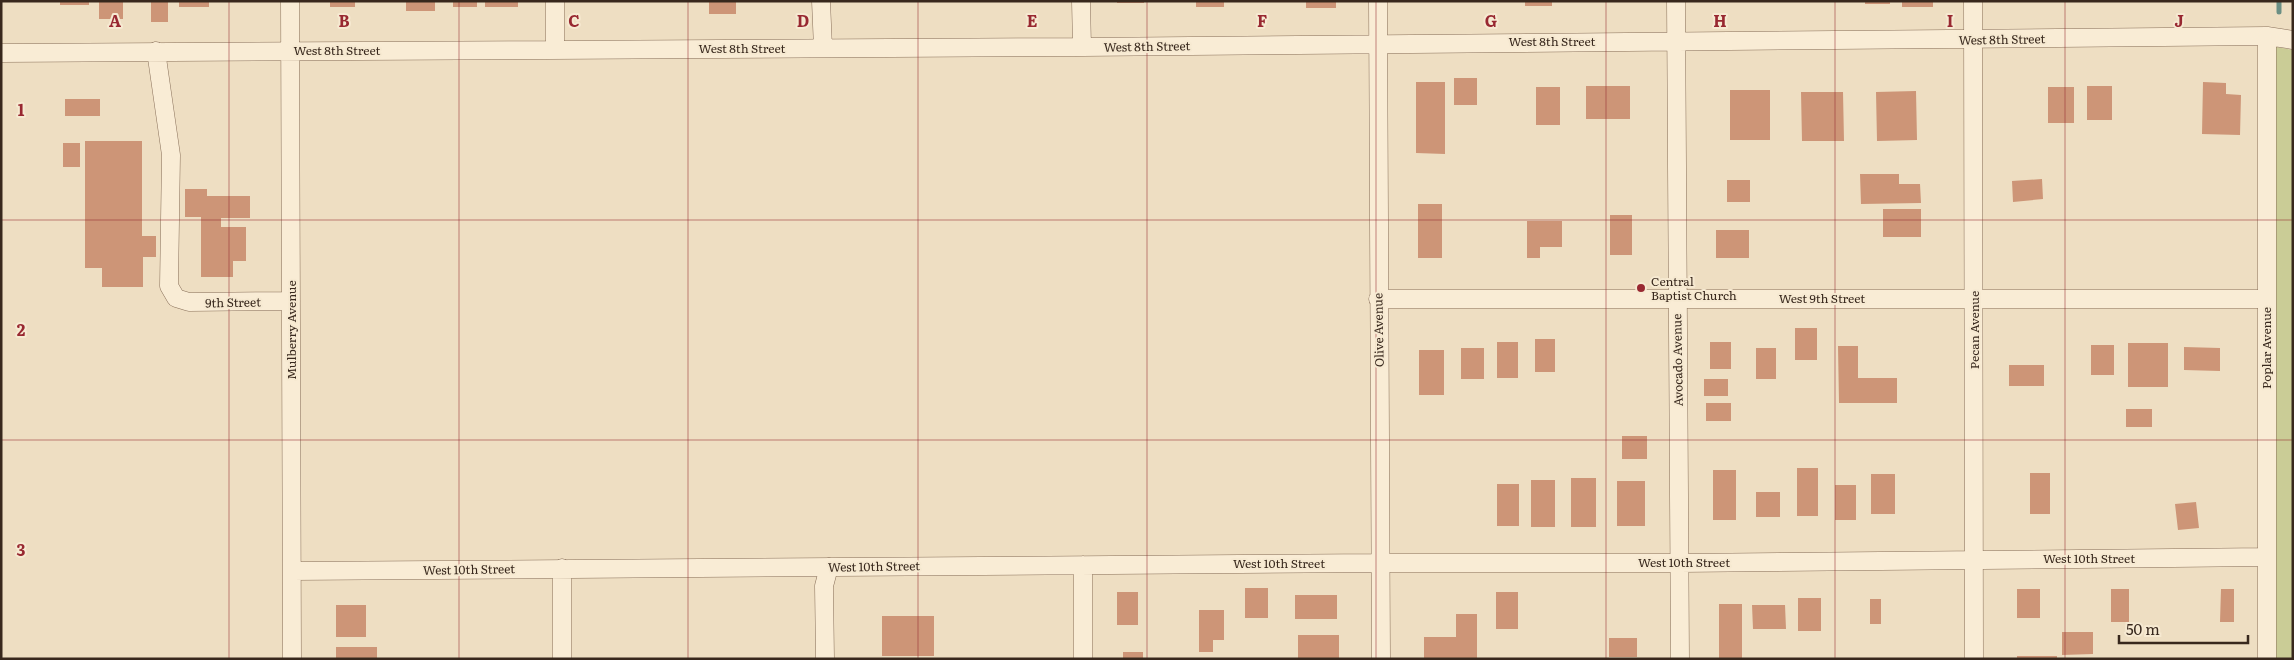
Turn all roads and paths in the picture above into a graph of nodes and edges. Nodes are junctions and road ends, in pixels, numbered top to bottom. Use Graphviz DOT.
graph roads {
  1 [pos="290,1"];
  2 [pos="555,1"];
  3 [pos="821,1"];
  4 [pos="1081,1"];
  5 [pos="1378,1"];
  6 [pos="1676,1"];
  7 [pos="1972,1"];
  8 [pos="2267,36"];
  9 [pos="1676,40"];
  10 [pos="1973,40"];
  11 [pos="2293,40"];
  12 [pos="1378,43"];
  13 [pos="1082,47"];
  14 [pos="823,48"];
  15 [pos="555,49"];
  16 [pos="290,50"];
  17 [pos="156,51"];
  18 [pos="1,53"];
  19 [pos="1677,298"];
  20 [pos="1974,298"];
  21 [pos="1378,299"];
  22 [pos="2266,299"];
  23 [pos="291,301"];
  24 [pos="2266,557"];
  25 [pos="1973,559"];
  26 [pos="1381,562"];
  27 [pos="1680,563"];
  28 [pos="1083,565"];
  29 [pos="830,566"];
  30 [pos="562,568"];
  31 [pos="292,571"];
  32 [pos="292,659"];
  33 [pos="562,659"];
  34 [pos="825,659"];
  35 [pos="1083,659"];
  36 [pos="1381,659"];
  37 [pos="1680,659"];
  38 [pos="1974,659"];
  39 [pos="2267,659"];
  1 -- 16 [label="street, Mulberry Avenue"];
  2 -- 15 [label="street"];
  3 -- 14 [label="street"];
  4 -- 13 [label="street"];
  5 -- 12 [label="street, Olive Avenue"];
  6 -- 9 [label="street, Avocado Avenue"];
  7 -- 10 [label="street, Pecan Avenue"];
  8 -- 10 [label="street, West 8th Street"];
  8 -- 11 [label="street, West 8th Street"];
  8 -- 22 [label="street, Poplar Avenue"];
  9 -- 10 [label="street, West 8th Street"];
  9 -- 12 [label="street, West 8th Street"];
  9 -- 19 [label="street, Avocado Avenue"];
  10 -- 20 [label="street, Pecan Avenue"];
  12 -- 13 [label="street, West 8th Street"];
  12 -- 21 [label="street, Olive Avenue"];
  13 -- 14 [label="street, West 8th Street"];
  14 -- 15 [label="street, West 8th Street"];
  15 -- 16 [label="street, West 8th Street"];
  16 -- 17 [label="street, West 8th Street"];
  16 -- 23 [label="street, Mulberry Avenue"];
  17 -- 18 [label="street, West 8th Street"];
  17 -- 23 [label="street, 9th Street"];
  19 -- 20 [label="street, West 9th Street"];
  19 -- 21 [label="street, West 9th Street"];
  19 -- 27 [label="street, Avocado Avenue"];
  20 -- 22 [label="street, West 9th Street"];
  20 -- 25 [label="street, Pecan Avenue"];
  21 -- 26 [label="street, Olive Avenue"];
  22 -- 24 [label="street, Poplar Avenue"];
  23 -- 31 [label="street, Mulberry Avenue"];
  24 -- 25 [label="street, West 10th Street"];
  24 -- 39 [label="street, Poplar Avenue"];
  25 -- 27 [label="street, West 10th Street"];
  25 -- 38 [label="street, Pecan Avenue"];
  26 -- 27 [label="street, West 10th Street"];
  26 -- 28 [label="street, West 10th Street"];
  26 -- 36 [label="street, Olive Avenue"];
  27 -- 37 [label="street, Avocado Avenue"];
  28 -- 29 [label="street, West 10th Street"];
  28 -- 35 [label="street"];
  29 -- 30 [label="street, West 10th Street"];
  29 -- 34 [label="street"];
  30 -- 31 [label="street, West 10th Street"];
  30 -- 33 [label="street"];
  31 -- 32 [label="street, Mulberry Avenue"];
}
